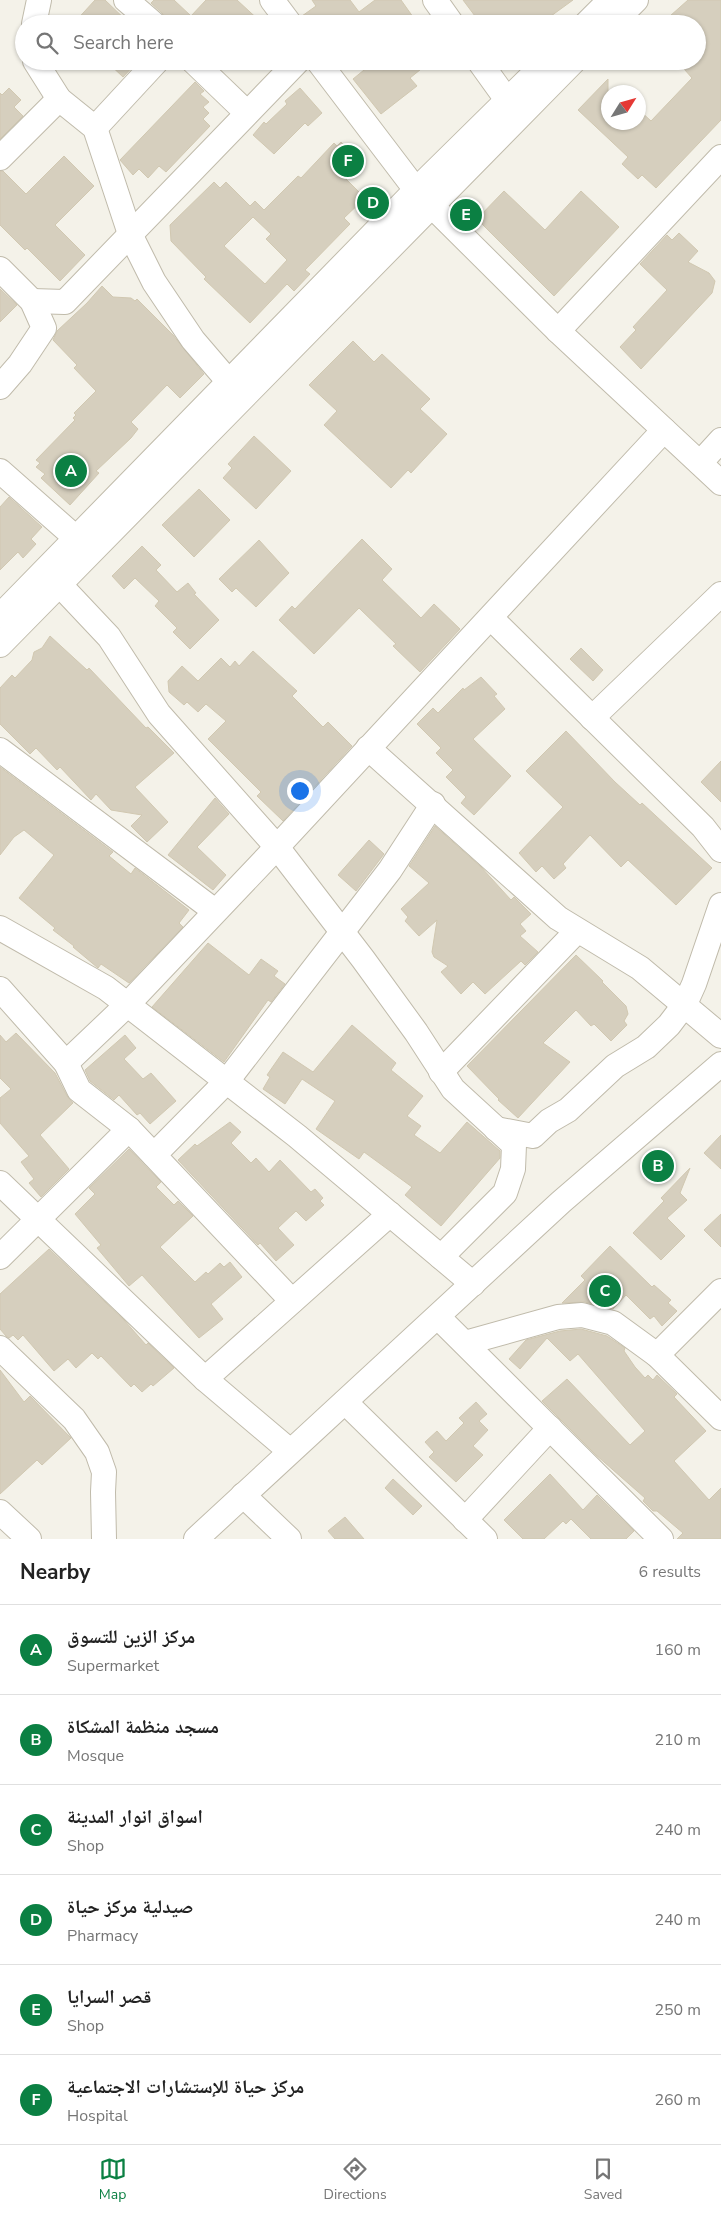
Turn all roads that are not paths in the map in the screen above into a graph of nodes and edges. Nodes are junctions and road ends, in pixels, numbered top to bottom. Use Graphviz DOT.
graph roads {
  1 [pos="39,0"];
  2 [pos="126,0"];
  3 [pos="272,0"];
  4 [pos="436,0"];
  5 [pos="610,0"];
  6 [pos="636,0"];
  7 [pos="36,15"];
  8 [pos="144,15"];
  9 [pos="283,15"];
  10 [pos="446,15"];
  11 [pos="595,15"];
  12 [pos="621,15"];
  13 [pos="40,70"];
  14 [pos="149,70"];
  15 [pos="203,70"];
  16 [pos="289,70"];
  17 [pos="325,70"];
  18 [pos="485,70"];
  19 [pos="538,70"];
  20 [pos="564,70"];
  21 [pos="59,99"];
  22 [pos="507,100"];
  23 [pos="248,113"];
  24 [pos="94,128"];
  25 [pos="721,157"];
  26 [pos="0,158"];
  27 [pos="424,198"];
  28 [pos="130,234"];
  29 [pos="0,269"];
  30 [pos="32,301"];
  31 [pos="558,331"];
  32 [pos="229,382"];
  33 [pos="0,387"];
  34 [pos="664,430"];
  35 [pos="721,440"];
  36 [pos="700,463"];
  37 [pos="0,471"];
  38 [pos="721,483"];
  39 [pos="76,538"];
  40 [pos="60,585"];
  41 [pos="721,594"];
  42 [pos="0,616"];
  43 [pos="491,618"];
  44 [pos="0,645"];
  45 [pos="592,718"];
  46 [pos="368,748"];
  47 [pos="0,750"];
  48 [pos="433,804"];
  49 [pos="277,847"];
  50 [pos="721,850"];
  51 [pos="721,905"];
  52 [pos="215,911"];
  53 [pos="0,928"];
  54 [pos="577,931"];
  55 [pos="340,932"];
  56 [pos="0,990"];
  57 [pos="685,1004"];
  58 [pos="127,1005"];
  59 [pos="721,1036"];
  60 [pos="66,1063"];
  61 [pos="441,1072"];
  62 [pos="717,1074"];
  63 [pos="227,1081"];
  64 [pos="128,1129"];
  65 [pos="496,1129"];
  66 [pos="154,1155"];
  67 [pos="0,1183"];
  68 [pos="390,1214"];
  69 [pos="38,1221"];
  70 [pos="0,1257"];
  71 [pos="441,1257"];
  72 [pos="473,1284"];
  73 [pos="721,1291"];
  74 [pos="292,1301"];
  75 [pos="438,1317"];
  76 [pos="465,1343"];
  77 [pos="0,1348"];
  78 [pos="657,1356"];
  79 [pos="205,1379"];
  80 [pos="345,1402"];
  81 [pos="721,1418"];
  82 [pos="550,1428"];
  83 [pos="290,1451"];
  84 [pos="243,1495"];
  85 [pos="0,1512"];
  86 [pos="465,1520"];
  87 [pos="29,1539"];
  88 [pos="104,1539"];
  89 [pos="196,1539"];
  90 [pos="289,1539"];
  91 [pos="485,1539"];
  92 [pos="661,1539"];
  1 -- 7 [label="street"];
  2 -- 8 [label="street"];
  3 -- 9 [label="street"];
  4 -- 10 [label="street"];
  5 -- 11 [label="street"];
  6 -- 12 [label="street"];
  13 -- 21 [label="street"];
  14 -- 24 [label="street"];
  15 -- 23 [label="street"];
  16 -- 23 [label="street"];
  17 -- 27 [label="street"];
  18 -- 22 [label="street"];
  19 -- 22 [label="street"];
  20 -- 27 [label="street"];
  21 -- 24 [label="street"];
  21 -- 26 [label="street"];
  22 -- 27 [label="street"];
  23 -- 28 [label="street"];
  24 -- 28 [label="street"];
  25 -- 31 [label="street"];
  27 -- 31 [label="street"];
  27 -- 32 [label="street"];
  27 -- 40 [label="street"];
  28 -- 30 [label="street"];
  28 -- 32 [label="street"];
  29 -- 30 [label="street"];
  30 -- 33 [label="street"];
  31 -- 34 [label="street"];
  32 -- 39 [label="street"];
  34 -- 36 [label="street"];
  34 -- 43 [label="street"];
  35 -- 36 [label="street"];
  36 -- 38 [label="street"];
  37 -- 39 [label="street"];
  39 -- 42 [label="street"];
  40 -- 44 [label="street"];
  40 -- 49 [label="street"];
  41 -- 45 [label="street"];
  43 -- 45 [label="street"];
  43 -- 46 [label="street"];
  45 -- 50 [label="street"];
  46 -- 48 [label="street"];
  46 -- 49 [label="street"];
  47 -- 52 [label="street"];
  48 -- 54 [label="street"];
  48 -- 55 [label="street"];
  49 -- 52 [label="street"];
  49 -- 55 [label="street"];
  51 -- 57 [label="street"];
  52 -- 58 [label="street"];
  53 -- 58 [label="street"];
  54 -- 57 [label="street"];
  54 -- 61 [label="street"];
  55 -- 61 [label="street"];
  55 -- 63 [label="street"];
  56 -- 60 [label="street"];
  57 -- 59 [label="street"];
  57 -- 65 [label="street"];
  58 -- 60 [label="street"];
  58 -- 63 [label="street"];
  60 -- 64 [label="street"];
  61 -- 65 [label="street"];
  62 -- 72 [label="street"];
  63 -- 66 [label="street"];
  63 -- 68 [label="street"];
  64 -- 66 [label="street"];
  64 -- 69 [label="street"];
  65 -- 71 [label="street"];
  66 -- 74 [label="street"];
  67 -- 69 [label="street"];
  68 -- 71 [label="street"];
  68 -- 74 [label="street"];
  69 -- 70 [label="street"];
  69 -- 79 [label="street"];
  71 -- 72 [label="street"];
  72 -- 75 [label="street"];
  73 -- 78 [label="street"];
  74 -- 79 [label="street"];
  75 -- 76 [label="street"];
  75 -- 80 [label="street"];
  76 -- 78 [label="street"];
  76 -- 82 [label="street"];
  77 -- 88 [label="street"];
  78 -- 81 [label="street"];
  79 -- 83 [label="street"];
  80 -- 83 [label="street"];
  80 -- 86 [label="street"];
  82 -- 86 [label="street"];
  82 -- 92 [label="street"];
  83 -- 84 [label="street"];
  84 -- 89 [label="street"];
  84 -- 90 [label="street"];
  85 -- 87 [label="street"];
  86 -- 91 [label="street"];
}
